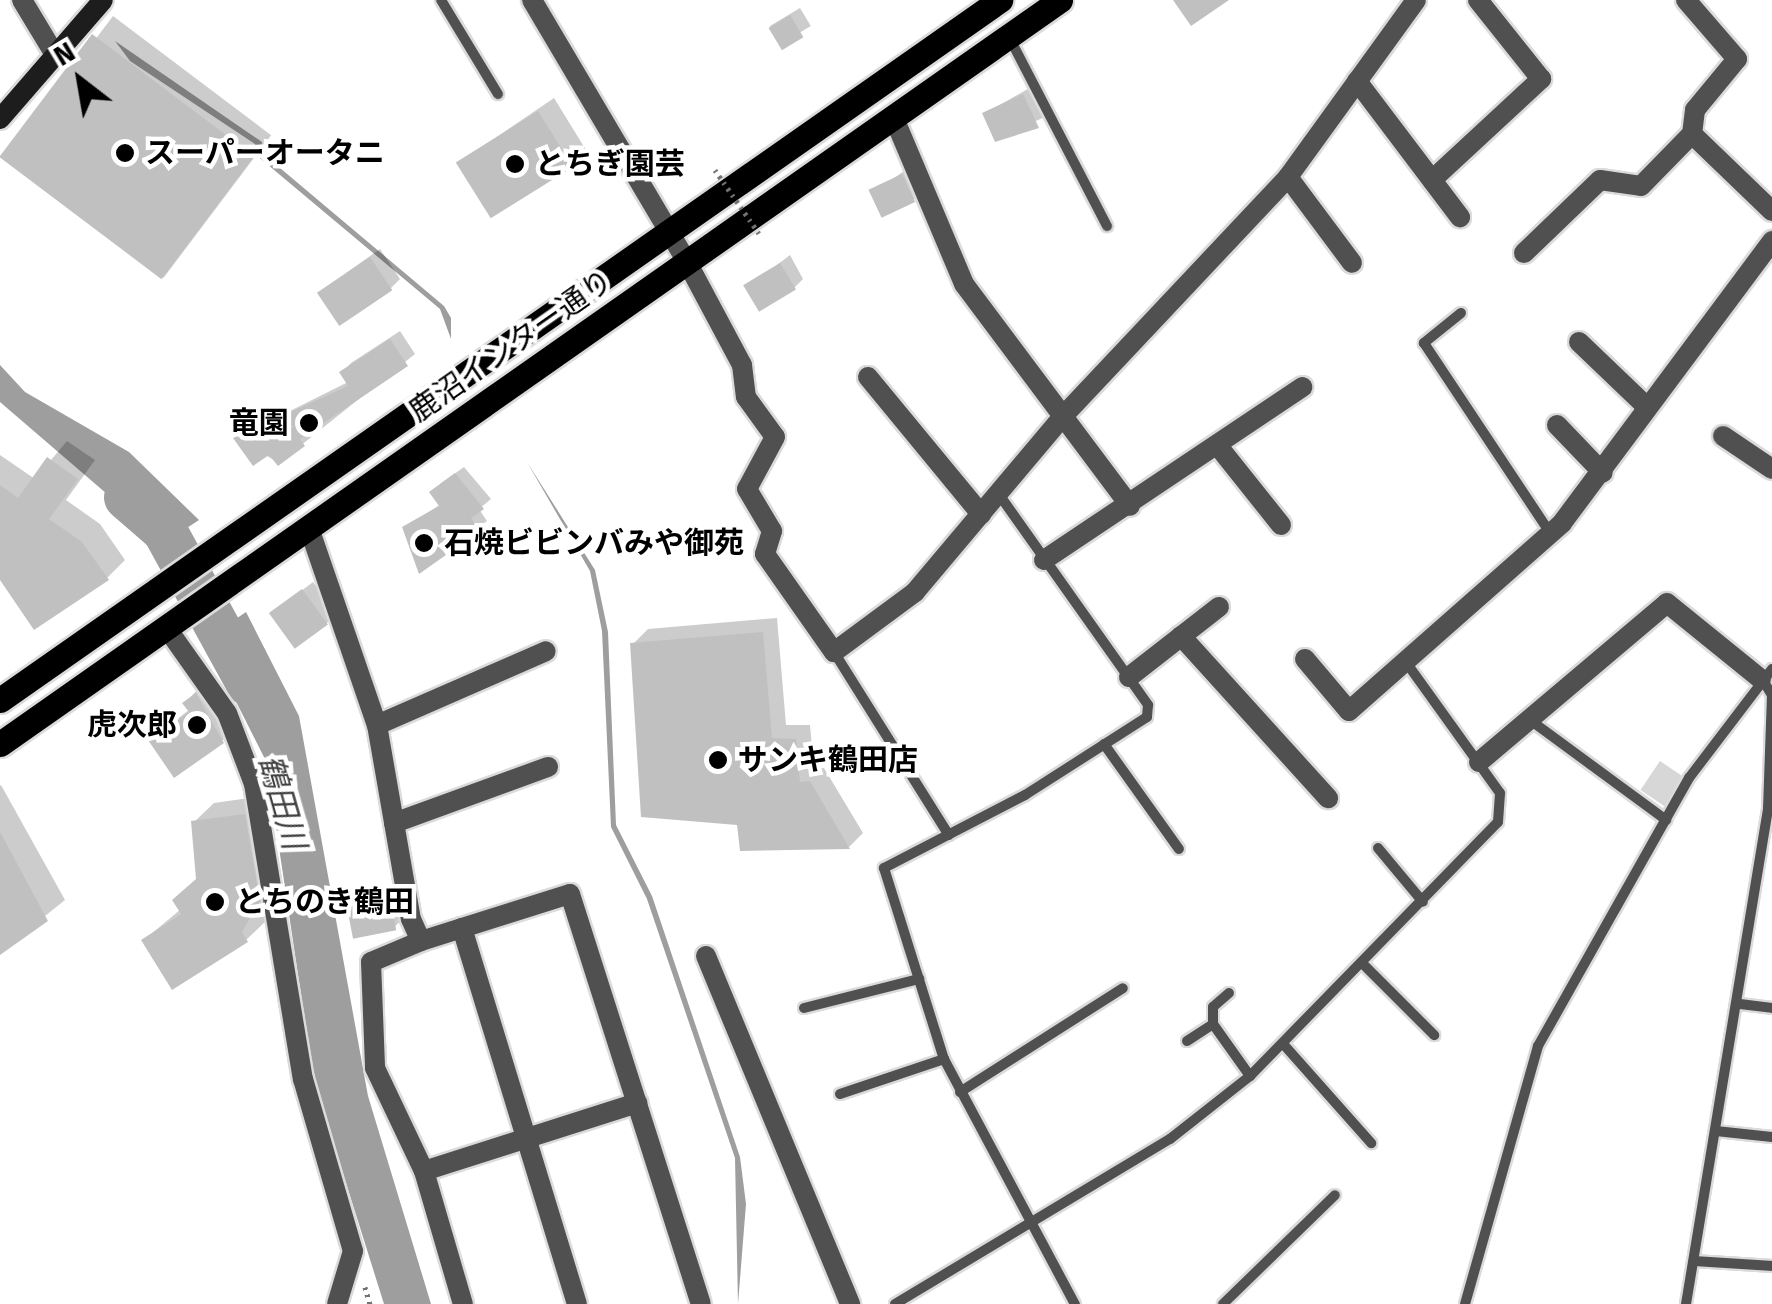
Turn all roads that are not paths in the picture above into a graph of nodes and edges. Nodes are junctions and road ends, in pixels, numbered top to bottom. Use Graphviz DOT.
graph roads {
  1 [pos="22,0"];
  2 [pos="104,0"];
  3 [pos="441,0"];
  4 [pos="532,0"];
  5 [pos="1000,0"];
  6 [pos="1060,0"];
  7 [pos="1416,0"];
  8 [pos="1478,0"];
  9 [pos="1686,0"];
  10 [pos="1009,37"];
  11 [pos="54,53"];
  12 [pos="1357,81"];
  13 [pos="498,94"];
  14 [pos="894,118"];
  15 [pos="0,119"];
  16 [pos="1692,134"];
  17 [pos="1288,177"];
  18 [pos="1432,180"];
  19 [pos="1772,210"];
  20 [pos="1460,217"];
  21 [pos="1107,226"];
  22 [pos="669,231"];
  23 [pos="1772,240"];
  24 [pos="1524,254"];
  25 [pos="687,262"];
  26 [pos="1352,262"];
  27 [pos="1461,314"];
  28 [pos="1578,342"];
  29 [pos="868,377"];
  30 [pos="1302,387"];
  31 [pos="1647,407"];
  32 [pos="1065,414"];
  33 [pos="1557,424"];
  34 [pos="1724,436"];
  35 [pos="1218,446"];
  36 [pos="1772,469"];
  37 [pos="1603,473"];
  38 [pos="998,493"];
  39 [pos="1130,506"];
  40 [pos="981,514"];
  41 [pos="1281,525"];
  42 [pos="309,528"];
  43 [pos="1550,533"];
  44 [pos="1044,560"];
  45 [pos="1219,607"];
  46 [pos="175,622"];
  47 [pos="1181,636"];
  48 [pos="546,651"];
  49 [pos="834,652"];
  50 [pos="1305,659"];
  51 [pos="1406,661"];
  52 [pos="1766,674"];
  53 [pos="1129,677"];
  54 [pos="0,700"];
  55 [pos="1529,719"];
  56 [pos="377,725"];
  57 [pos="0,744"];
  58 [pos="1104,744"];
  59 [pos="1479,762"];
  60 [pos="548,767"];
  61 [pos="1328,798"];
  62 [pos="1666,820"];
  63 [pos="394,823"];
  64 [pos="950,835"];
  65 [pos="1378,848"];
  66 [pos="1179,849"];
  67 [pos="1424,902"];
  68 [pos="462,928"];
  69 [pos="421,941"];
  70 [pos="706,956"];
  71 [pos="1365,966"];
  72 [pos="919,979"];
  73 [pos="1123,988"];
  74 [pos="1229,994"];
  75 [pos="1740,1004"];
  76 [pos="804,1008"];
  77 [pos="1772,1008"];
  78 [pos="1213,1024"];
  79 [pos="1434,1036"];
  80 [pos="1187,1041"];
  81 [pos="1285,1046"];
  82 [pos="944,1059"];
  83 [pos="1250,1076"];
  84 [pos="960,1092"];
  85 [pos="840,1094"];
  86 [pos="637,1102"];
  87 [pos="1716,1131"];
  88 [pos="1772,1137"];
  89 [pos="527,1139"];
  90 [pos="1371,1143"];
  91 [pos="424,1172"];
  92 [pos="1335,1196"];
  93 [pos="1026,1220"];
  94 [pos="1695,1261"];
  95 [pos="1772,1266"];
  96 [pos="337,1304"];
  97 [pos="463,1304"];
  98 [pos="577,1304"];
  99 [pos="701,1304"];
  100 [pos="850,1304"];
  101 [pos="896,1304"];
  102 [pos="1075,1304"];
  103 [pos="1223,1304"];
  104 [pos="1465,1304"];
  105 [pos="1686,1304"];
  1 -- 11 [label="street"];
  2 -- 11 [label="street"];
  3 -- 13 [label="lane"];
  4 -- 22 [label="street"];
  5 -- 22 [label="main road, 鹿沼インター通り"];
  6 -- 10 [label="main road, 鹿沼インター通り"];
  7 -- 12 [label="street"];
  8 -- 18 [label="street"];
  9 -- 16 [label="street"];
  10 -- 14 [label="main road, 鹿沼インター通り"];
  10 -- 21 [label="lane"];
  11 -- 15 [label="street"];
  12 -- 17 [label="street"];
  12 -- 18 [label="street"];
  14 -- 25 [label="main road, 鹿沼インター通り"];
  14 -- 32 [label="street"];
  16 -- 19 [label="street"];
  16 -- 24 [label="street"];
  17 -- 26 [label="street"];
  17 -- 32 [label="street"];
  18 -- 20 [label="street"];
  22 -- 25 [label="street"];
  22 -- 54 [label="main road, 鹿沼インター通り"];
  23 -- 31 [label="street"];
  25 -- 42 [label="main road, 鹿沼インター通り"];
  25 -- 49 [label="street"];
  27 -- 43 [label="lane"];
  28 -- 31 [label="street"];
  29 -- 40 [label="street"];
  30 -- 35 [label="street"];
  31 -- 37 [label="street"];
  32 -- 38 [label="street"];
  32 -- 39 [label="street"];
  33 -- 37 [label="street"];
  34 -- 36 [label="street"];
  35 -- 39 [label="street"];
  35 -- 41 [label="street"];
  37 -- 43 [label="street"];
  38 -- 40 [label="street"];
  38 -- 44 [label="lane"];
  39 -- 44 [label="street"];
  40 -- 49 [label="street"];
  42 -- 46 [label="main road, 鹿沼インター通り"];
  42 -- 56 [label="street"];
  43 -- 51 [label="street"];
  44 -- 53 [label="lane"];
  45 -- 47 [label="street"];
  46 -- 57 [label="main road, 鹿沼インター通り"];
  46 -- 96 [label="street"];
  47 -- 53 [label="street"];
  47 -- 61 [label="street"];
  48 -- 56 [label="street"];
  49 -- 64 [label="lane"];
  50 -- 51 [label="street"];
  51 -- 59 [label="lane"];
  52 -- 55 [label="street"];
  52 -- 62 [label="lane"];
  52 -- 75 [label="lane"];
  53 -- 58 [label="lane"];
  55 -- 59 [label="street"];
  55 -- 62 [label="lane"];
  56 -- 63 [label="street"];
  58 -- 64 [label="lane"];
  58 -- 66 [label="lane"];
  59 -- 67 [label="lane"];
  60 -- 63 [label="street"];
  62 -- 104 [label="lane"];
  63 -- 69 [label="street"];
  64 -- 72 [label="lane"];
  65 -- 67 [label="lane"];
  67 -- 71 [label="lane"];
  68 -- 69 [label="street"];
  68 -- 86 [label="street"];
  68 -- 89 [label="street"];
  69 -- 91 [label="street"];
  70 -- 100 [label="street"];
  71 -- 79 [label="lane"];
  71 -- 81 [label="lane"];
  72 -- 76 [label="lane"];
  72 -- 82 [label="lane"];
  73 -- 84 [label="lane"];
  74 -- 78 [label="lane"];
  75 -- 77 [label="lane"];
  75 -- 87 [label="lane"];
  78 -- 80 [label="lane"];
  78 -- 83 [label="lane"];
  81 -- 83 [label="lane"];
  81 -- 90 [label="lane"];
  82 -- 84 [label="lane"];
  82 -- 85 [label="lane"];
  83 -- 93 [label="lane"];
  84 -- 93 [label="lane"];
  86 -- 89 [label="street"];
  86 -- 99 [label="street"];
  87 -- 88 [label="lane"];
  87 -- 94 [label="lane"];
  89 -- 91 [label="street"];
  89 -- 98 [label="street"];
  91 -- 97 [label="street"];
  92 -- 103 [label="lane"];
  93 -- 101 [label="lane"];
  93 -- 102 [label="lane"];
  94 -- 95 [label="lane"];
  94 -- 105 [label="lane"];
}
